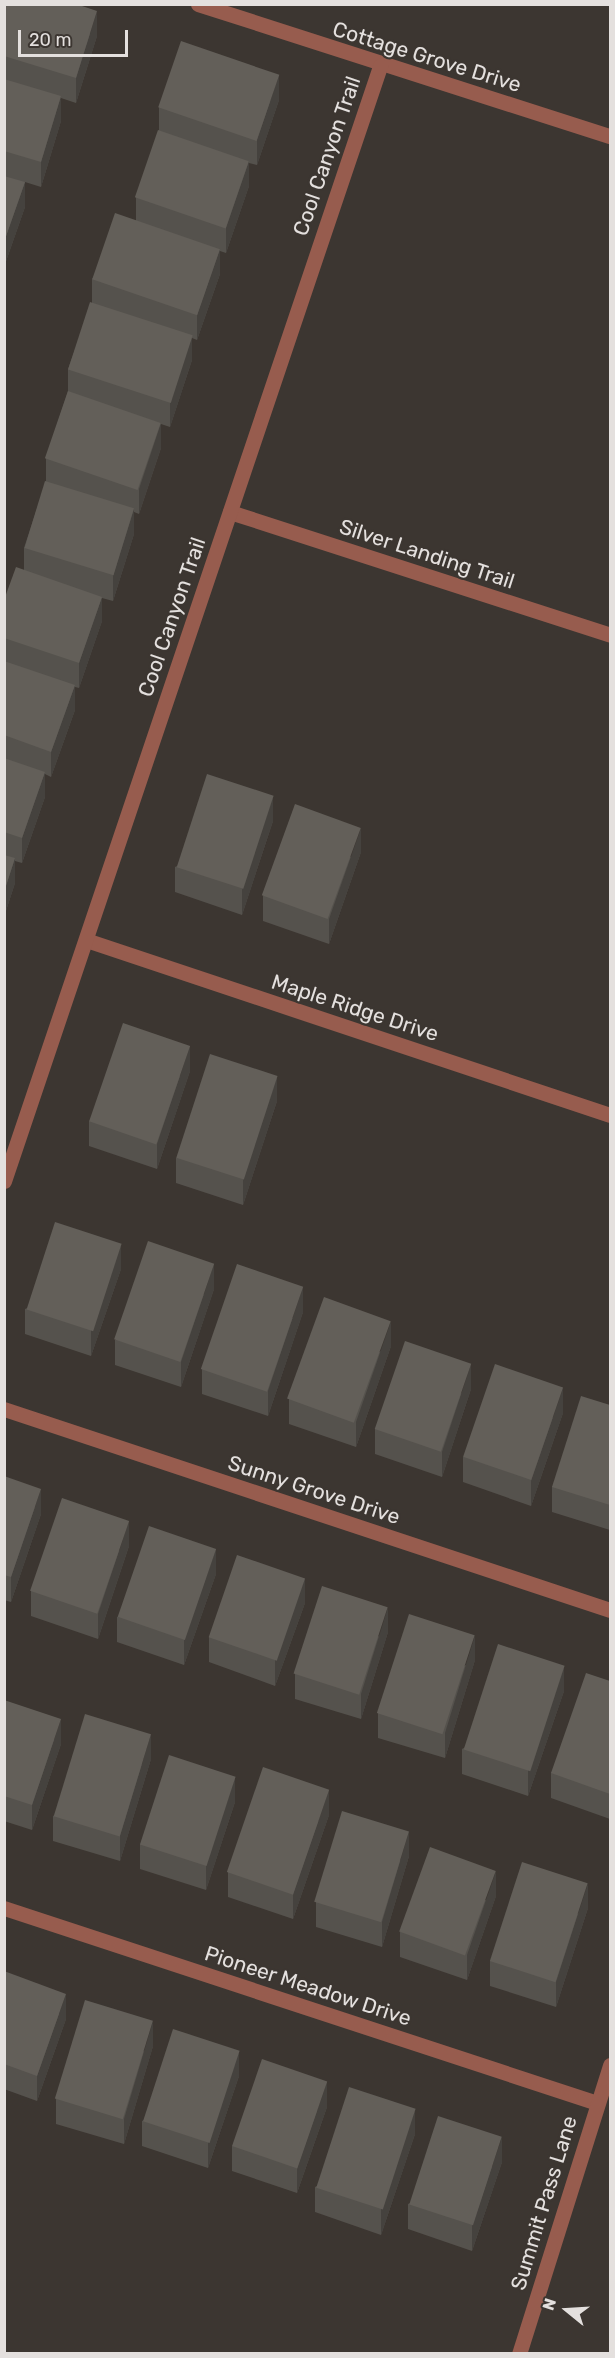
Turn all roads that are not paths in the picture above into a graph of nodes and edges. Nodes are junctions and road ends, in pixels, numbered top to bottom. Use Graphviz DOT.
graph roads {
  1 [pos="198,4"];
  2 [pos="380,66"];
  3 [pos="610,136"];
  4 [pos="230,512"];
  5 [pos="610,635"];
  6 [pos="86,940"];
  7 [pos="610,1115"];
  8 [pos="4,1182"];
  9 [pos="4,1409"];
  10 [pos="610,1611"];
  11 [pos="4,1908"];
  12 [pos="610,2065"];
  13 [pos="597,2103"];
  14 [pos="519,2354"];
  1 -- 2 [label="street, Cottage Grove Drive"];
  2 -- 3 [label="street, Cottage Grove Drive"];
  2 -- 4 [label="street, Cool Canyon Trail"];
  4 -- 5 [label="street, Silver Landing Trail"];
  4 -- 6 [label="street, Cool Canyon Trail"];
  6 -- 7 [label="street, Maple Ridge Drive"];
  6 -- 8 [label="street, Cool Canyon Trail"];
  9 -- 10 [label="street, Sunny Grove Drive"];
  11 -- 13 [label="street, Pioneer Meadow Drive"];
  12 -- 13 [label="street, Summit Pass Lane"];
  13 -- 14 [label="street, Summit Pass Lane"];
}
